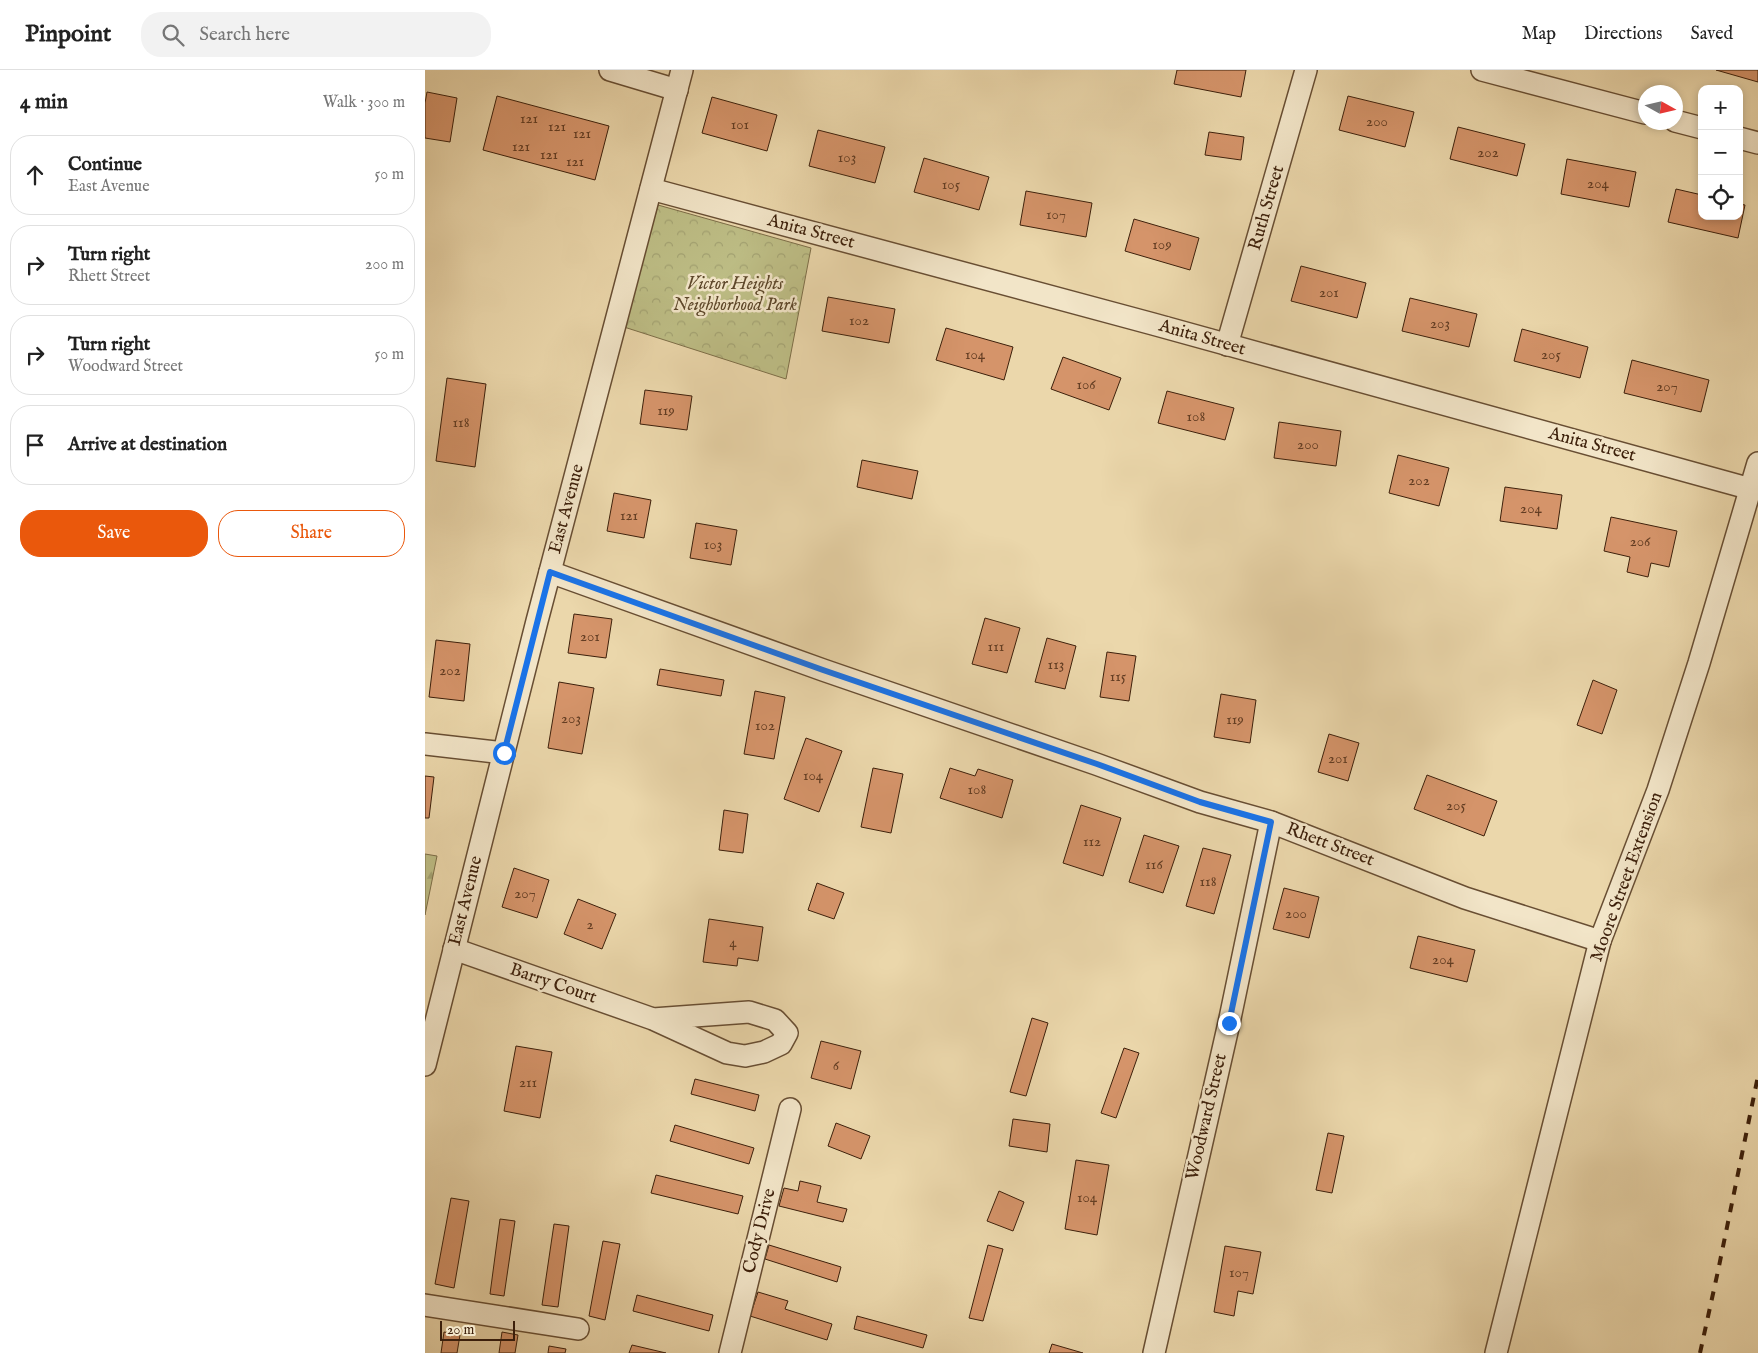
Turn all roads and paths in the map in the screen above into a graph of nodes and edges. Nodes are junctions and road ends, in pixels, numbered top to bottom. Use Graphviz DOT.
graph roads {
  1 [pos="609,70"];
  2 [pos="1306,70"];
  3 [pos="1482,70"];
  4 [pos="679,80"];
  5 [pos="1638,111"];
  6 [pos="1683,123"];
  7 [pos="1698,127"];
  8 [pos="1743,139"];
  9 [pos="1758,143"];
  10 [pos="651,189"];
  11 [pos="1227,345"];
  12 [pos="1758,463"];
  13 [pos="1751,489"];
  14 [pos="550,572"];
  15 [pos="425,744"];
  16 [pos="504,753"];
  17 [pos="1271,822"];
  18 [pos="1600,941"];
  19 [pos="454,948"];
  20 [pos="653,1019"];
  21 [pos="425,1065"];
  22 [pos="790,1109"];
  23 [pos="425,1305"];
  24 [pos="578,1329"];
  25 [pos="730,1353"];
  26 [pos="1154,1353"];
  27 [pos="1496,1353"];
  1 -- 4 [label="street"];
  2 -- 11 [label="street, Ruth Street"];
  3 -- 5 [label="street"];
  4 -- 10 [label="street, East Avenue"];
  6 -- 7 [label="street"];
  8 -- 9 [label="street"];
  10 -- 11 [label="street, Anita Street"];
  10 -- 14 [label="street, East Avenue"];
  11 -- 13 [label="street, Anita Street"];
  12 -- 13 [label="street, Moore Street Extension"];
  13 -- 18 [label="street, Moore Street Extension"];
  14 -- 16 [label="street, East Avenue"];
  14 -- 17 [label="street, Rhett Street"];
  15 -- 16 [label="street"];
  16 -- 19 [label="street, East Avenue"];
  17 -- 18 [label="street, Rhett Street"];
  17 -- 26 [label="street, Woodward Street"];
  18 -- 27 [label="street, Moore Street Extension"];
  19 -- 20 [label="street, Barry Court"];
  19 -- 21 [label="street, East Avenue"];
  20 -- 20 [label="street, Barry Court"];
  22 -- 25 [label="street, Cody Drive"];
  23 -- 24 [label="street"];
}
